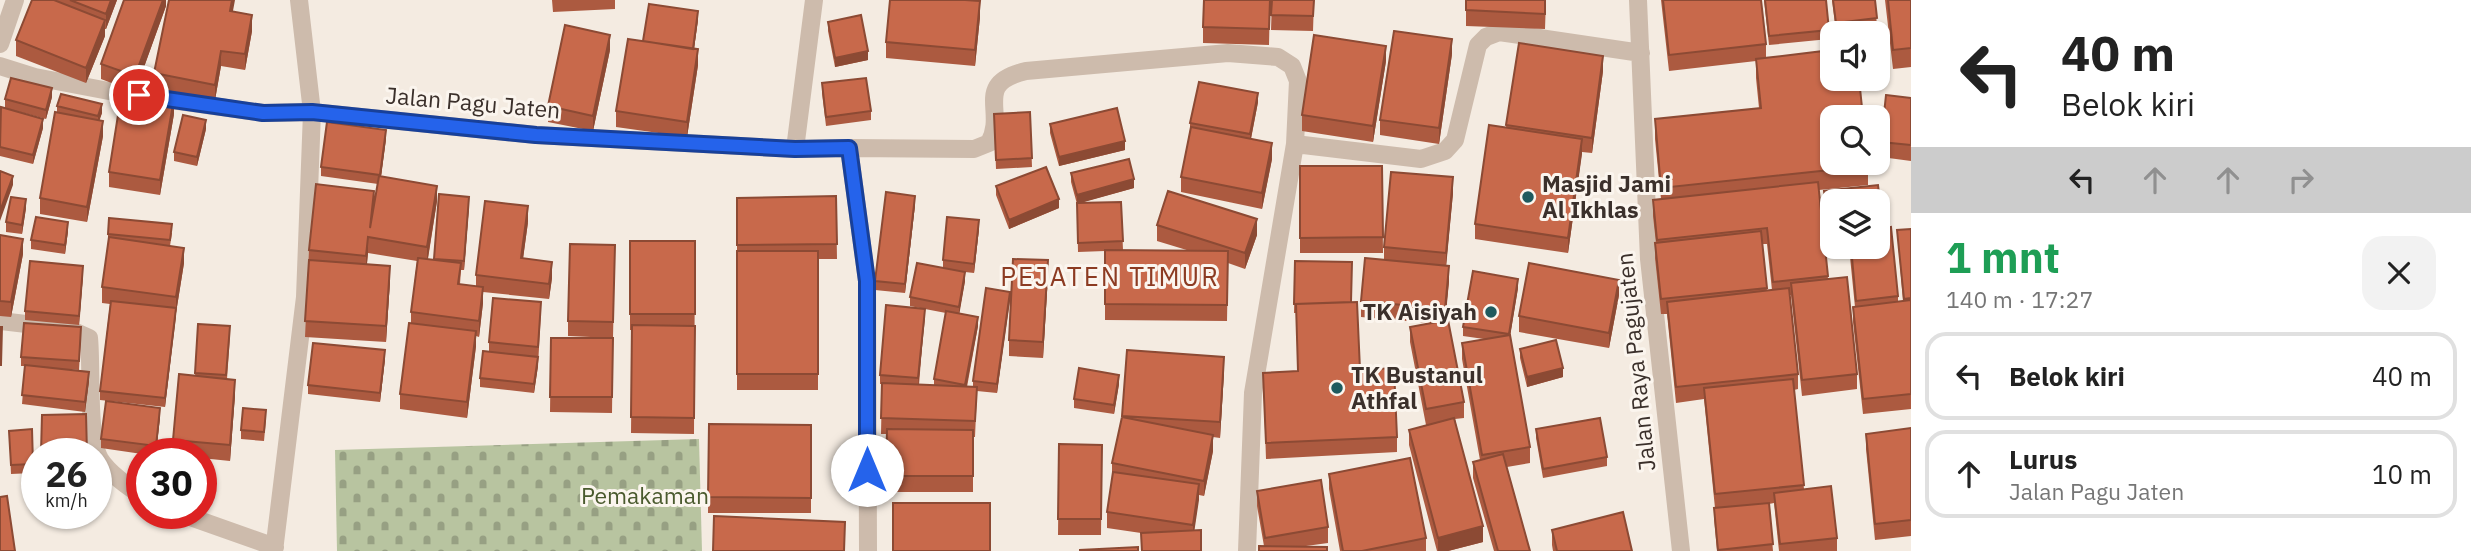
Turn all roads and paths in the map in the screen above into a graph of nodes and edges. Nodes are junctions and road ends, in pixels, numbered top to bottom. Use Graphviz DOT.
graph roads {
  1 [pos="15,0"];
  2 [pos="299,0"];
  3 [pos="814,0"];
  4 [pos="1638,0"];
  5 [pos="0,44"];
  6 [pos="1642,53"];
  7 [pos="0,66"];
  8 [pos="312,112"];
  9 [pos="1294,144"];
  10 [pos="849,148"];
  11 [pos="795,149"];
  12 [pos="0,321"];
  13 [pos="126,484"];
  14 [pos="217,527"];
  15 [pos="274,549"];
  16 [pos="867,551"];
  17 [pos="1247,551"];
  18 [pos="1681,551"];
  1 -- 5 [label="street"];
  2 -- 8 [label="street"];
  3 -- 11 [label="street"];
  4 -- 6 [label="street, Jalan Raya Pagujaten"];
  6 -- 9 [label="street"];
  6 -- 18 [label="street, Jalan Raya Pagujaten"];
  7 -- 8 [label="street, Jalan Pagu Jaten"];
  8 -- 11 [label="street, Jalan Pagu Jaten"];
  8 -- 15 [label="street"];
  9 -- 10 [label="street, Jalan Pagu Jaten"];
  9 -- 17 [label="street"];
  10 -- 11 [label="street, Jalan Pagu Jaten"];
  10 -- 16 [label="street"];
  12 -- 13 [label="street"];
  14 -- 15 [label="street"];
}
